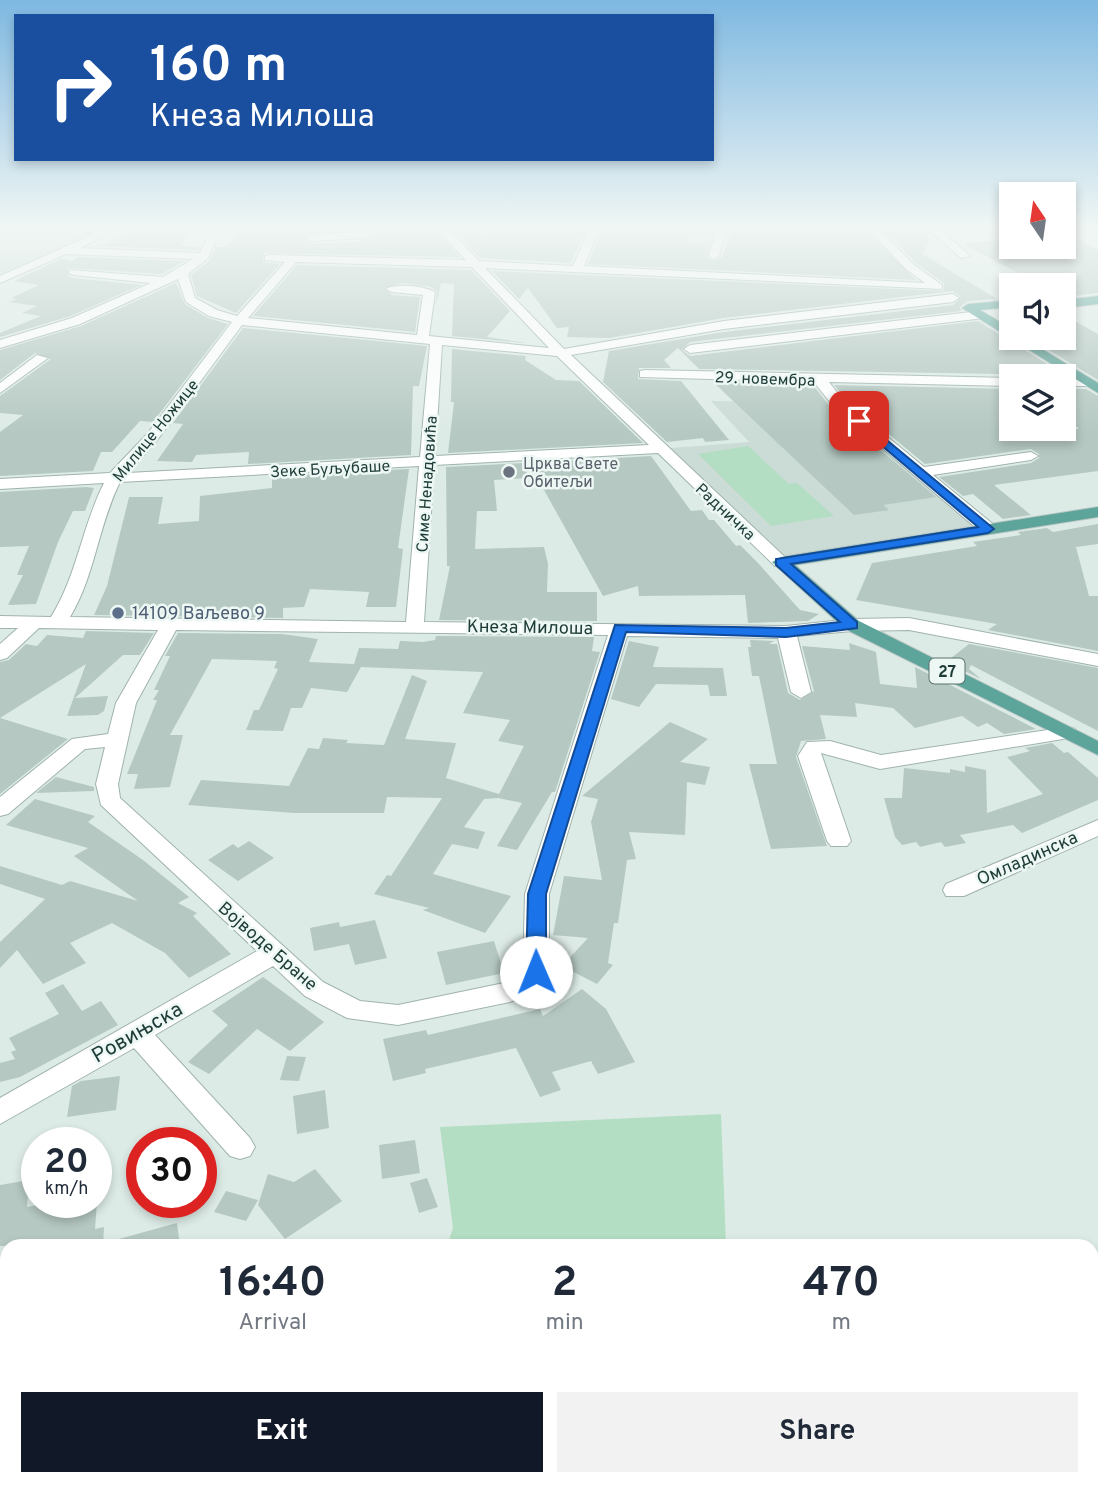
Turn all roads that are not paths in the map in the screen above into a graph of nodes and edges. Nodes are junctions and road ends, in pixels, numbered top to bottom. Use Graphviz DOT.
graph roads {
  1 [pos="132,296"];
  2 [pos="189,296"];
  3 [pos="262,296"];
  4 [pos="429,296"];
  5 [pos="506,296"];
  6 [pos="952,296"];
  7 [pos="954,298"];
  8 [pos="1098,300"];
  9 [pos="1076,303"];
  10 [pos="999,304"];
  11 [pos="968,307"];
  12 [pos="999,313"];
  13 [pos="980,315"];
  14 [pos="242,321"];
  15 [pos="999,327"];
  16 [pos="429,341"];
  17 [pos="0,344"];
  18 [pos="690,349"];
  19 [pos="1036,350"];
  20 [pos="561,353"];
  21 [pos="42,358"];
  22 [pos="645,374"];
  23 [pos="820,380"];
  24 [pos="999,382"];
  25 [pos="1093,386"];
  26 [pos="0,389"];
  27 [pos="659,449"];
  28 [pos="1031,456"];
  29 [pos="428,462"];
  30 [pos="921,472"];
  31 [pos="113,480"];
  32 [pos="0,484"];
  33 [pos="1098,512"];
  34 [pos="988,529"];
  35 [pos="780,562"];
  36 [pos="0,622"];
  37 [pos="34,623"];
  38 [pos="57,623"];
  39 [pos="170,624"];
  40 [pos="415,625"];
  41 [pos="852,625"];
  42 [pos="620,628"];
  43 [pos="786,632"];
  44 [pos="0,654"];
  45 [pos="1098,660"];
  46 [pos="801,692"];
  47 [pos="1068,733"];
  48 [pos="116,740"];
  49 [pos="1098,749"];
  50 [pos="0,808"];
  51 [pos="1098,827"];
  52 [pos="839,841"];
  53 [pos="956,890"];
  54 [pos="274,953"];
  55 [pos="136,1032"];
  56 [pos="0,1111"];
  57 [pos="240,1147"];
  1 -- 17 [label="street"];
  2 -- 14 [label="street"];
  3 -- 14 [label="street, Милице Ножице"];
  4 -- 16 [label="street, Симе Ненадовића"];
  5 -- 20 [label="street, Радничка"];
  6 -- 7 [label="street"];
  7 -- 11 [label="street"];
  7 -- 20 [label="street"];
  8 -- 9 [label="main road"];
  10 -- 11 [label="main road"];
  11 -- 13 [label="main road"];
  12 -- 13 [label="main road"];
  13 -- 15 [label="main road"];
  13 -- 18 [label="street"];
  14 -- 16 [label="street"];
  14 -- 31 [label="street, Милице Ножице"];
  16 -- 20 [label="street"];
  16 -- 29 [label="street, Симе Ненадовића"];
  19 -- 25 [label="main road"];
  20 -- 27 [label="street, Радничка"];
  21 -- 26 [label="street"];
  22 -- 23 [label="street, 29. новембра"];
  23 -- 24 [label="street, 29. новембра"];
  23 -- 30 [label="street"];
  27 -- 29 [label="street, Зеке Буљубаше"];
  27 -- 35 [label="street, Радничка"];
  28 -- 30 [label="street"];
  29 -- 31 [label="street, Зеке Буљубаше"];
  29 -- 40 [label="street, Симе Ненадовића"];
  30 -- 34 [label="street"];
  31 -- 32 [label="street, Зеке Буљубаше"];
  31 -- 38 [label="street, Милице Ножице"];
  33 -- 34 [label="main road"];
  34 -- 35 [label="main road"];
  35 -- 41 [label="main road, Радничка / 27"];
  36 -- 37 [label="street, Кнеза Милоша"];
  37 -- 38 [label="street, Кнеза Милоша"];
  37 -- 44 [label="street"];
  38 -- 39 [label="street, Кнеза Милоша"];
  39 -- 40 [label="street, Кнеза Милоша"];
  39 -- 48 [label="street, Војводе Бране"];
  40 -- 42 [label="street, Кнеза Милоша"];
  41 -- 43 [label="street, Кнеза Милоша"];
  41 -- 45 [label="street, Кнеза Милоша"];
  41 -- 47 [label="main road, Радничка / 27"];
  42 -- 43 [label="street, Кнеза Милоша"];
  42 -- 54 [label="street, Војводе Бране"];
  43 -- 46 [label="street"];
  47 -- 49 [label="main road, Радничка / 27"];
  47 -- 52 [label="street"];
  48 -- 50 [label="street"];
  48 -- 54 [label="street, Војводе Бране"];
  51 -- 53 [label="street, Омладинска"];
  54 -- 55 [label="street, Ровињска"];
  55 -- 56 [label="street, Ровињска"];
  55 -- 57 [label="street"];
}
